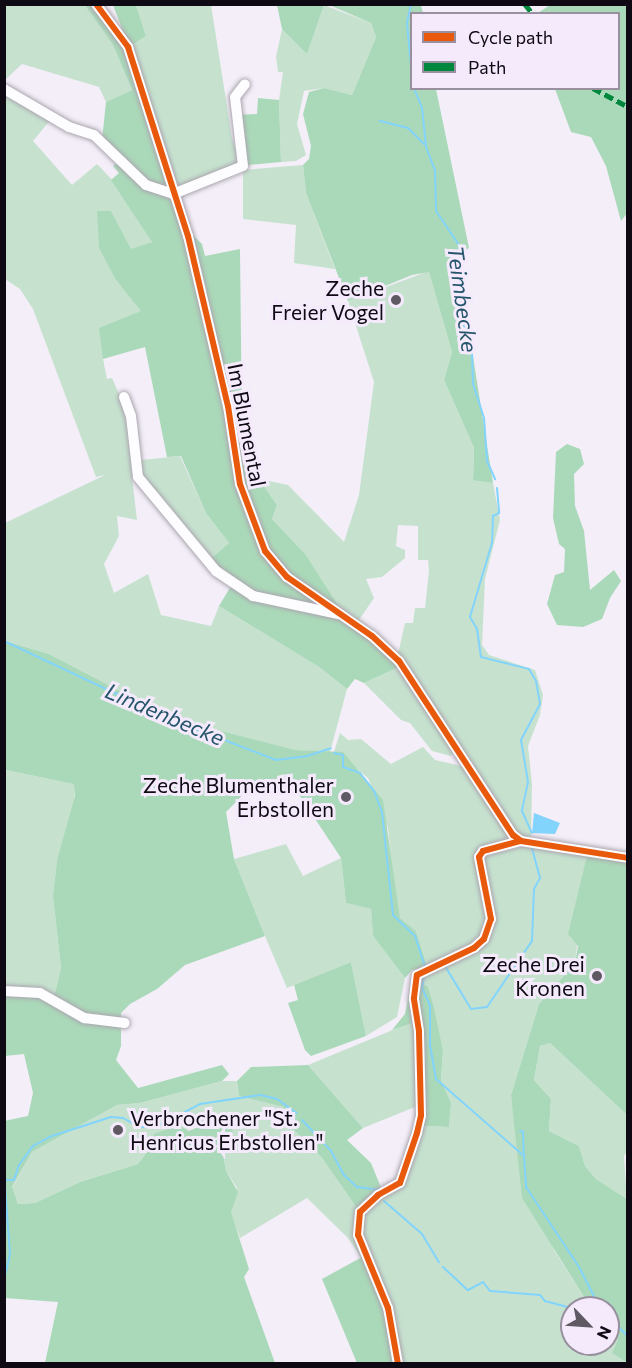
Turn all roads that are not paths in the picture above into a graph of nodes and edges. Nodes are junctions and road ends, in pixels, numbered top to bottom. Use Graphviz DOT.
graph roads {
  1 [pos="96,4"];
  2 [pos="245,84"];
  3 [pos="4,89"];
  4 [pos="173,194"];
  5 [pos="124,397"];
  6 [pos="341,615"];
  7 [pos="521,841"];
  8 [pos="627,858"];
  9 [pos="4,991"];
  10 [pos="125,1023"];
  11 [pos="398,1364"];
  1 -- 4 [label="street, Im Blumental"];
  2 -- 4 [label="street"];
  3 -- 4 [label="street"];
  4 -- 6 [label="street, Im Blumental"];
  5 -- 6 [label="street, Im Blumental"];
  6 -- 7 [label="street, Im Blumental"];
  7 -- 8 [label="street"];
  7 -- 11 [label="street"];
  9 -- 10 [label="street"];
}
